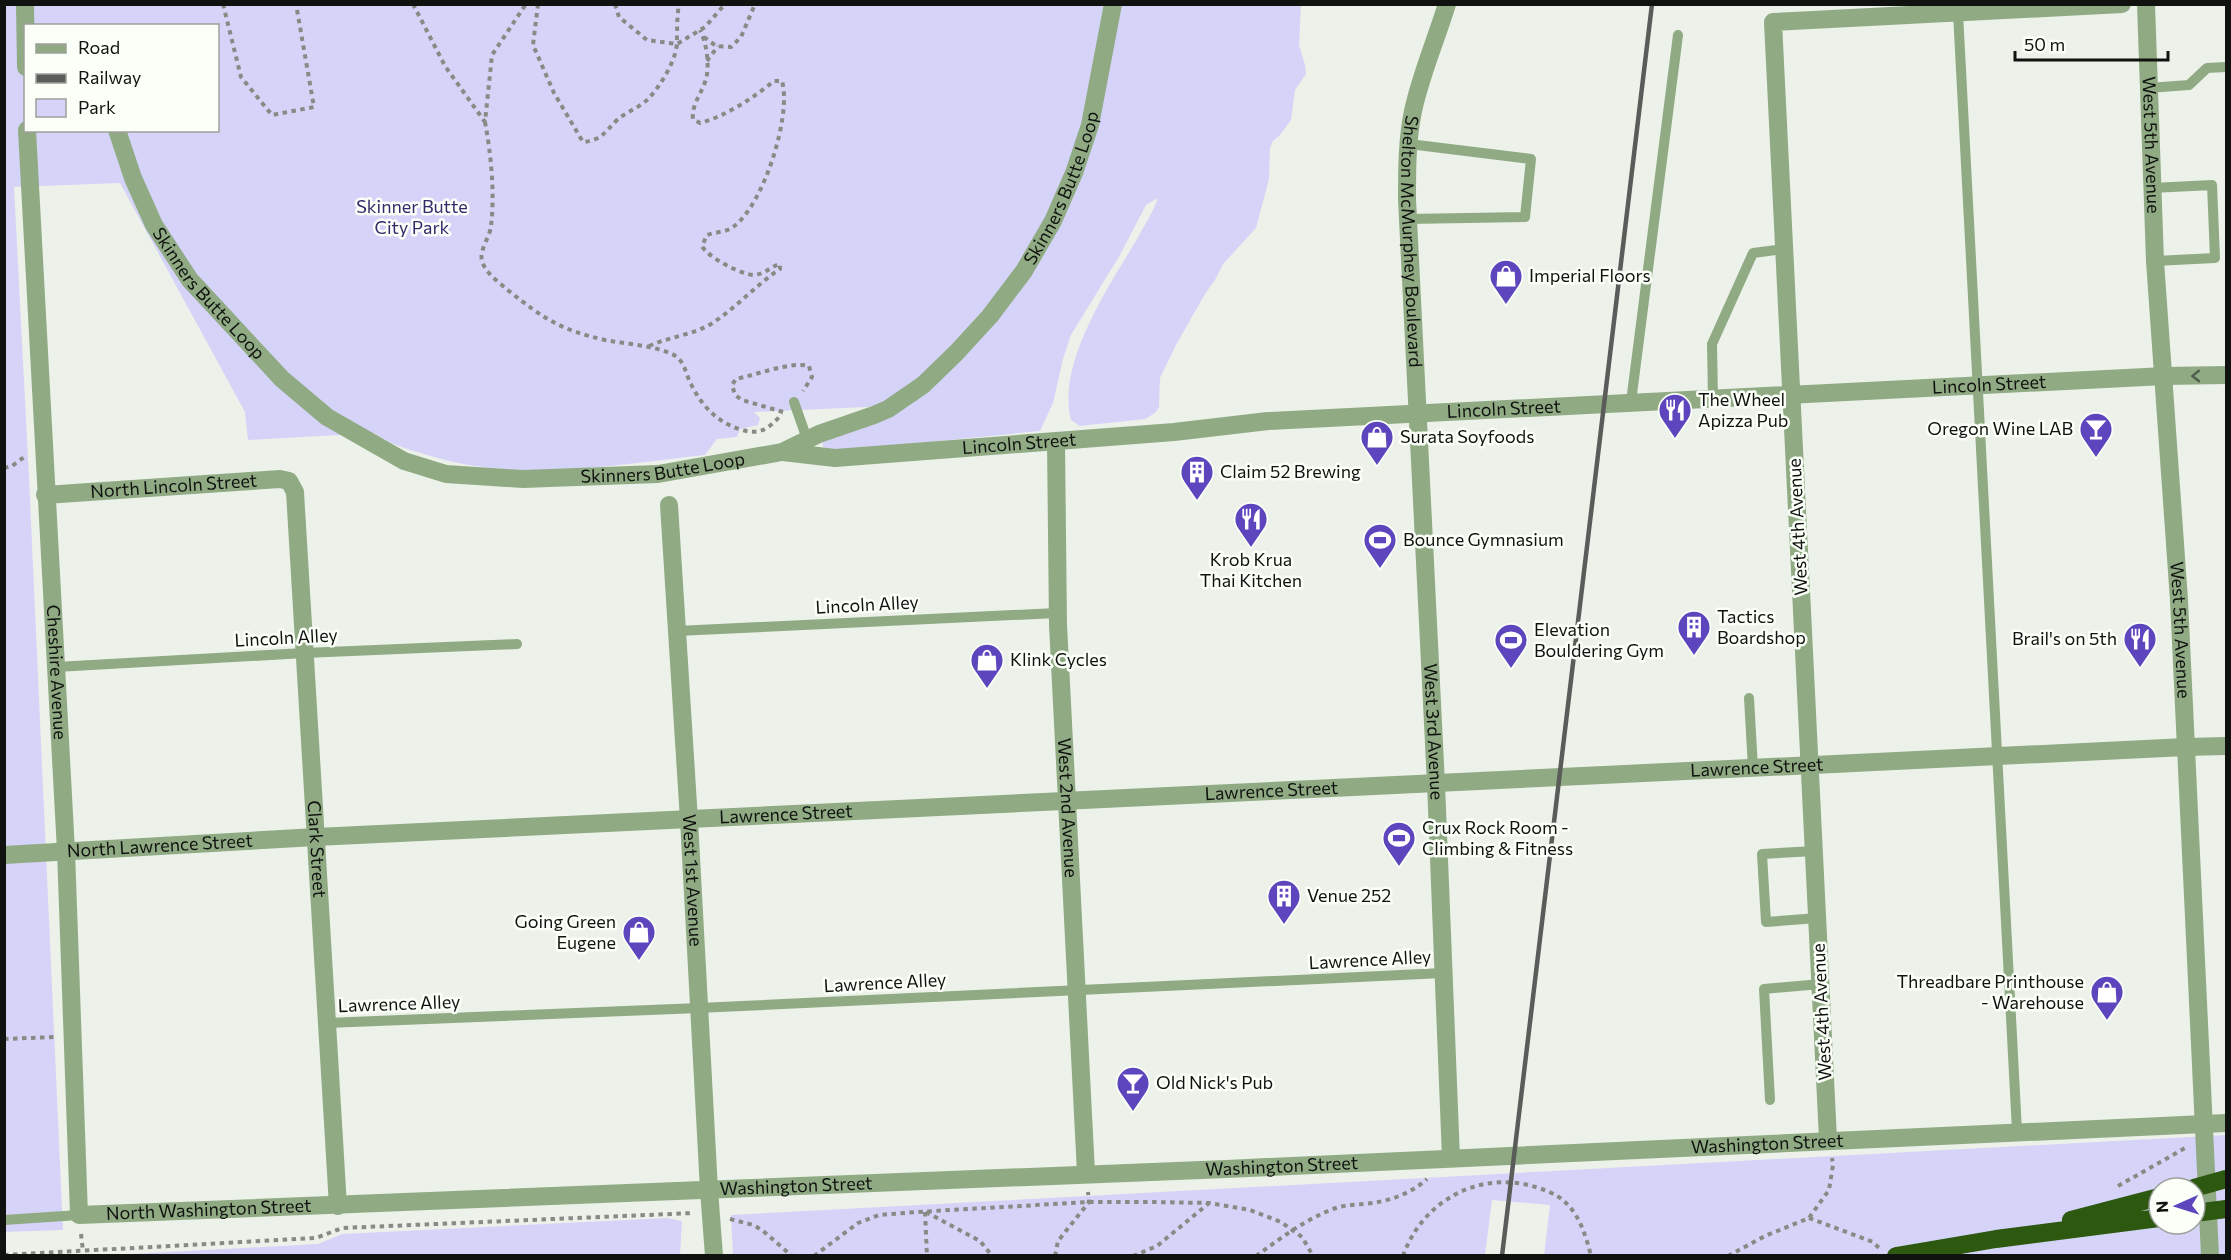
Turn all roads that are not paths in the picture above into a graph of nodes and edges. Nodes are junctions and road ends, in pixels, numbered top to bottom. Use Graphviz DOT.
graph roads {
  1 [pos="25,4"];
  2 [pos="1113,4"];
  3 [pos="1447,4"];
  4 [pos="2122,4"];
  5 [pos="2146,4"];
  6 [pos="1958,13"];
  7 [pos="25,24"];
  8 [pos="1678,35"];
  9 [pos="2226,67"];
  10 [pos="2148,88"];
  11 [pos="27,132"];
  12 [pos="118,132"];
  13 [pos="1409,144"];
  14 [pos="2152,188"];
  15 [pos="1408,219"];
  16 [pos="1784,249"];
  17 [pos="2155,261"];
  18 [pos="2226,375"];
  19 [pos="2164,376"];
  20 [pos="1976,384"];
  21 [pos="1790,394"];
  22 [pos="1713,398"];
  23 [pos="795,402"];
  24 [pos="1630,402"];
  25 [pos="1418,412"];
  26 [pos="807,439"];
  27 [pos="1056,442"];
  28 [pos="782,452"];
  29 [pos="295,492"];
  30 [pos="45,495"];
  31 [pos="669,505"];
  32 [pos="1057,613"];
  33 [pos="678,631"];
  34 [pos="517,644"];
  35 [pos="305,653"];
  36 [pos="56,667"];
  37 [pos="1749,698"];
  38 [pos="2226,746"];
  39 [pos="2186,747"];
  40 [pos="1998,757"];
  41 [pos="1811,766"];
  42 [pos="1753,768"];
  43 [pos="1436,784"];
  44 [pos="1066,801"];
  45 [pos="689,819"];
  46 [pos="316,837"];
  47 [pos="66,851"];
  48 [pos="1815,851"];
  49 [pos="4,855"];
  50 [pos="1818,918"];
  51 [pos="1443,973"];
  52 [pos="1821,984"];
  53 [pos="1076,990"];
  54 [pos="699,1008"];
  55 [pos="327,1023"];
  56 [pos="1770,1100"];
  57 [pos="2226,1123"];
  58 [pos="2205,1124"];
  59 [pos="2017,1131"];
  60 [pos="1828,1140"];
  61 [pos="1451,1158"];
  62 [pos="1086,1173"];
  63 [pos="2226,1179"];
  64 [pos="2207,1184"];
  65 [pos="709,1190"];
  66 [pos="2147,1200"];
  67 [pos="338,1206"];
  68 [pos="2226,1209"];
  69 [pos="2207,1211"];
  70 [pos="79,1215"];
  71 [pos="4,1220"];
  72 [pos="2147,1220"];
  73 [pos="1996,1239"];
  74 [pos="714,1256"];
  75 [pos="1896,1256"];
  76 [pos="2210,1256"];
  1 -- 7 [label="street"];
  2 -- 26 [label="street, Skinners Butte Loop"];
  3 -- 13 [label="street, Shelton McMurphey Boulevard"];
  4 -- 6 [label="street"];
  5 -- 10 [label="street, West 5th Avenue"];
  6 -- 16 [label="street, West 4th Avenue"];
  6 -- 20 [label="lane"];
  8 -- 24 [label="lane"];
  9 -- 10 [label="lane"];
  10 -- 14 [label="street, West 5th Avenue"];
  11 -- 30 [label="street, Cheshire Avenue"];
  12 -- 28 [label="street, Skinners Butte Loop"];
  13 -- 15 [label="street, Shelton McMurphey Boulevard"];
  13 -- 15 [label="lane"];
  14 -- 17 [label="street, West 5th Avenue"];
  14 -- 17 [label="lane"];
  15 -- 25 [label="street, Shelton McMurphey Boulevard"];
  16 -- 21 [label="street, West 4th Avenue"];
  16 -- 22 [label="lane"];
  17 -- 19 [label="street, West 5th Avenue"];
  18 -- 19 [label="street, Lincoln Street, one-way"];
  19 -- 20 [label="street, Lincoln Street"];
  19 -- 39 [label="street, West 5th Avenue"];
  20 -- 21 [label="street, Lincoln Street"];
  20 -- 40 [label="lane"];
  21 -- 22 [label="street, Lincoln Street"];
  21 -- 41 [label="street, West 4th Avenue"];
  22 -- 24 [label="street, Lincoln Street"];
  23 -- 26 [label="lane"];
  24 -- 25 [label="street, Lincoln Street"];
  25 -- 27 [label="street, Lincoln Street"];
  25 -- 43 [label="street, West 3rd Avenue"];
  26 -- 28 [label="street, Skinners Butte Loop"];
  27 -- 28 [label="street, Lincoln Street"];
  27 -- 32 [label="street, West 2nd Avenue"];
  29 -- 30 [label="street, North Lincoln Street"];
  29 -- 35 [label="street, Clark Street"];
  30 -- 36 [label="street, Cheshire Avenue"];
  31 -- 33 [label="street, West 1st Avenue"];
  32 -- 33 [label="lane, Lincoln Alley"];
  32 -- 44 [label="street, West 2nd Avenue"];
  33 -- 45 [label="street, West 1st Avenue"];
  34 -- 35 [label="lane, Lincoln Alley"];
  35 -- 36 [label="lane, Lincoln Alley"];
  35 -- 46 [label="street, Clark Street"];
  36 -- 47 [label="street, Cheshire Avenue"];
  37 -- 42 [label="lane"];
  38 -- 39 [label="street, Lawrence Street"];
  39 -- 40 [label="street, Lawrence Street"];
  39 -- 58 [label="street, West 5th Avenue"];
  40 -- 41 [label="street, Lawrence Street"];
  40 -- 59 [label="lane"];
  41 -- 42 [label="street, Lawrence Street"];
  41 -- 48 [label="street, West 4th Avenue"];
  42 -- 43 [label="street, Lawrence Street"];
  43 -- 44 [label="street, Lawrence Street"];
  43 -- 51 [label="street, West 3rd Avenue"];
  44 -- 45 [label="street, Lawrence Street"];
  44 -- 53 [label="street, West 2nd Avenue"];
  45 -- 46 [label="street, Lawrence Street"];
  45 -- 54 [label="street, West 1st Avenue"];
  46 -- 47 [label="street, North Lawrence Street"];
  46 -- 55 [label="street, Clark Street"];
  47 -- 49 [label="street, North Lawrence Street"];
  47 -- 70 [label="street, Cheshire Avenue"];
  48 -- 50 [label="street, West 4th Avenue"];
  48 -- 50 [label="lane"];
  50 -- 52 [label="street, West 4th Avenue"];
  51 -- 53 [label="lane, Lawrence Alley"];
  51 -- 61 [label="street, West 3rd Avenue"];
  52 -- 56 [label="lane"];
  52 -- 60 [label="street, West 4th Avenue"];
  53 -- 54 [label="lane, Lawrence Alley"];
  53 -- 62 [label="street, West 2nd Avenue"];
  54 -- 55 [label="lane, Lawrence Alley"];
  54 -- 65 [label="street, West 1st Avenue"];
  55 -- 67 [label="street, Clark Street"];
  57 -- 58 [label="street, Washington Street"];
  58 -- 59 [label="street, Washington Street"];
  58 -- 76 [label="street, West 5th Avenue"];
  59 -- 60 [label="street, Washington Street"];
  60 -- 61 [label="street, Washington Street"];
  61 -- 62 [label="street, Washington Street"];
  62 -- 65 [label="street, Washington Street"];
  63 -- 64 [label="highway"];
  65 -- 67 [label="street, Washington Street"];
  65 -- 74 [label="street, West 1st Avenue"];
  66 -- 73 [label="highway"];
  67 -- 70 [label="street, North Washington Street"];
  68 -- 69 [label="highway"];
  70 -- 71 [label="lane"];
  72 -- 73 [label="highway"];
  73 -- 75 [label="highway"];
}
